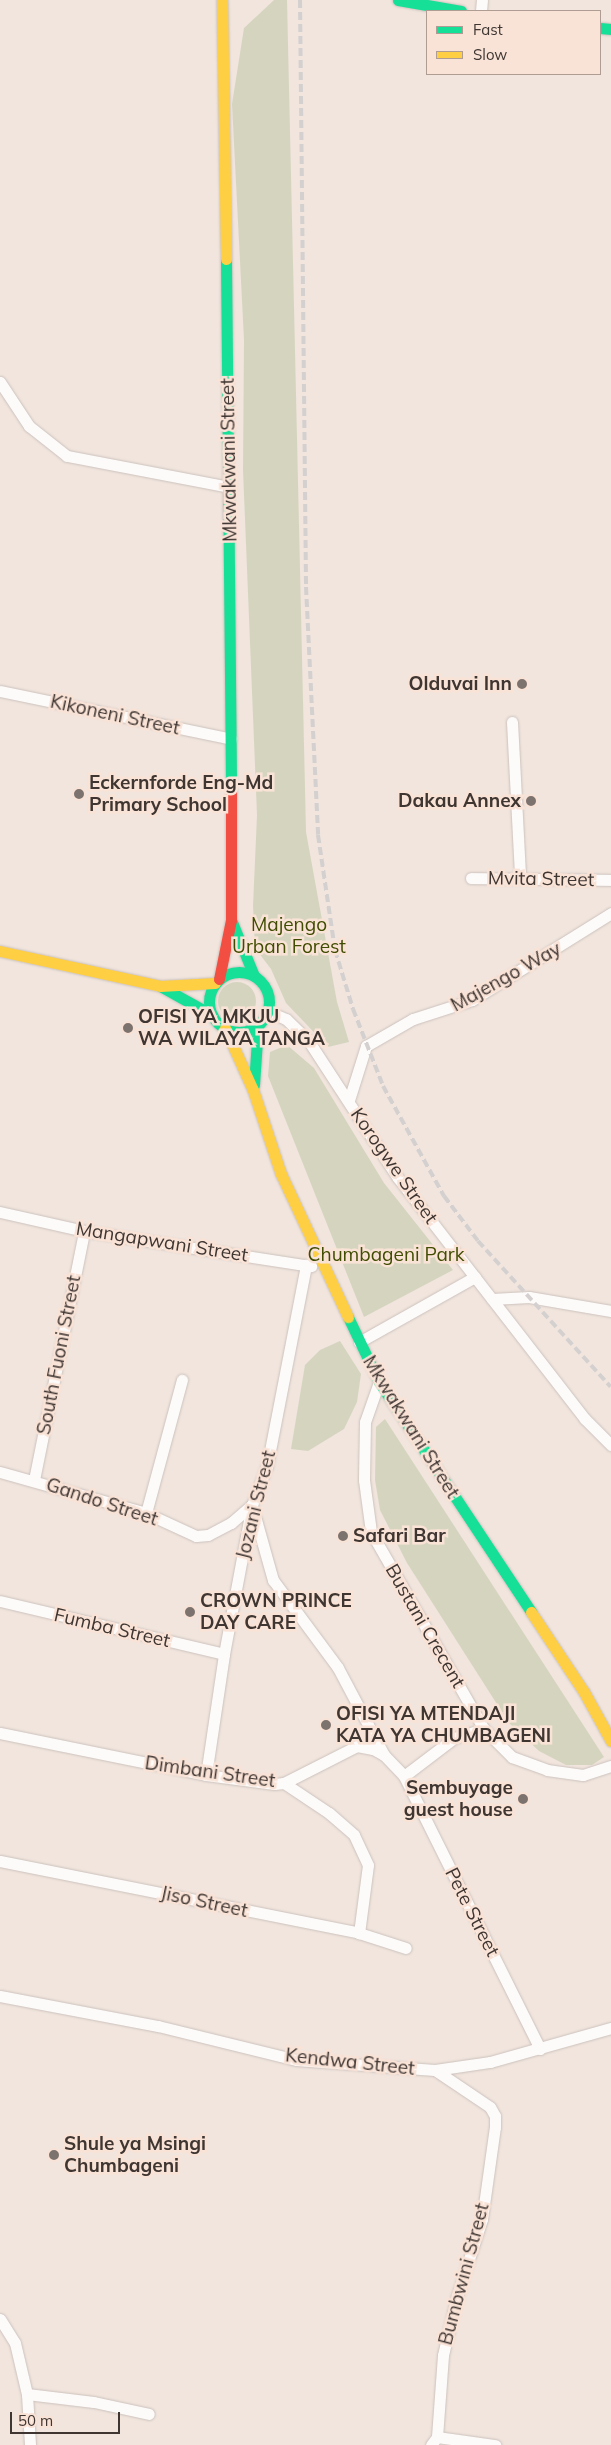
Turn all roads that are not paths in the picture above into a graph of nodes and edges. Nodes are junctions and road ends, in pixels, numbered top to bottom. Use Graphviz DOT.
graph roads {
  1 [pos="222,0"];
  2 [pos="398,0"];
  3 [pos="455,10"];
  4 [pos="0,382"];
  5 [pos="230,487"];
  6 [pos="0,691"];
  7 [pos="512,722"];
  8 [pos="231,739"];
  9 [pos="520,877"];
  10 [pos="471,878"];
  11 [pos="611,880"];
  12 [pos="611,913"];
  13 [pos="231,920"];
  14 [pos="0,951"];
  15 [pos="254,976"];
  16 [pos="217,981"];
  17 [pos="160,986"];
  18 [pos="267,1011"];
  19 [pos="212,1015"];
  20 [pos="258,1025"];
  21 [pos="225,1028"];
  22 [pos="253,1090"];
  23 [pos="349,1100"];
  24 [pos="0,1212"];
  25 [pos="84,1231"];
  26 [pos="306,1265"];
  27 [pos="325,1268"];
  28 [pos="475,1277"];
  29 [pos="492,1299"];
  30 [pos="611,1311"];
  31 [pos="359,1342"];
  32 [pos="182,1380"];
  33 [pos="379,1382"];
  34 [pos="611,1445"];
  35 [pos="0,1472"];
  36 [pos="34,1480"];
  37 [pos="252,1505"];
  38 [pos="146,1513"];
  39 [pos="0,1601"];
  40 [pos="224,1654"];
  41 [pos="484,1730"];
  42 [pos="0,1733"];
  43 [pos="611,1741"];
  44 [pos="384,1755"];
  45 [pos="611,1766"];
  46 [pos="206,1775"];
  47 [pos="404,1776"];
  48 [pos="284,1783"];
  49 [pos="0,1861"];
  50 [pos="359,1933"];
  51 [pos="406,1948"];
  52 [pos="0,1996"];
  53 [pos="611,2028"];
  54 [pos="540,2049"];
  55 [pos="435,2070"];
  56 [pos="0,2319"];
  57 [pos="27,2394"];
  58 [pos="149,2414"];
  59 [pos="434,2441"];
  60 [pos="30,2445"];
  61 [pos="495,2445"];
  1 -- 5 [label="main road, Mkwakwani Street"];
  2 -- 3 [label="main road"];
  4 -- 5 [label="street"];
  5 -- 8 [label="main road, Mkwakwani Street"];
  6 -- 8 [label="street, Kikoneni Street"];
  7 -- 9 [label="street"];
  8 -- 13 [label="main road, Mkwakwani Street"];
  9 -- 10 [label="street, Mvita Street"];
  9 -- 11 [label="street, Mvita Street"];
  12 -- 23 [label="street, Majengo Way"];
  13 -- 15 [label="main road"];
  13 -- 16 [label="main road"];
  14 -- 17 [label="main road"];
  15 -- 16 [label="main road"];
  15 -- 18 [label="main road"];
  16 -- 17 [label="main road"];
  16 -- 19 [label="main road"];
  17 -- 19 [label="main road"];
  18 -- 20 [label="main road"];
  18 -- 23 [label="street, Korogwe Street"];
  19 -- 21 [label="main road"];
  20 -- 21 [label="main road"];
  20 -- 22 [label="main road"];
  21 -- 22 [label="main road, Mkwakwani Street"];
  22 -- 27 [label="main road, Mkwakwani Street"];
  23 -- 28 [label="street, Korogwe Street"];
  24 -- 25 [label="street, Mangapwani Street"];
  25 -- 26 [label="street, Mangapwani Street"];
  25 -- 36 [label="street, South Fuoni Street"];
  26 -- 27 [label="street, Mangapwani Street"];
  26 -- 37 [label="street, Jozani Street"];
  27 -- 31 [label="main road, Mkwakwani Street"];
  28 -- 29 [label="street, Korogwe Street"];
  28 -- 31 [label="street"];
  29 -- 30 [label="street"];
  29 -- 34 [label="street, Korogwe Street"];
  31 -- 33 [label="main road, Mkwakwani Street"];
  32 -- 38 [label="street"];
  33 -- 41 [label="street, Bustani Crecent"];
  33 -- 43 [label="main road, Mkwakwani Street"];
  35 -- 36 [label="street, Gando Street"];
  36 -- 38 [label="street, Gando Street"];
  37 -- 38 [label="street, Gando Street"];
  37 -- 40 [label="street, Jozani Street"];
  37 -- 44 [label="street"];
  39 -- 40 [label="street, Fumba Street"];
  40 -- 46 [label="street, Jozani Street"];
  41 -- 45 [label="street, Bustani Crecent"];
  41 -- 47 [label="street"];
  42 -- 46 [label="street, Dimbani Street"];
  44 -- 47 [label="street, Dimbani Street"];
  44 -- 48 [label="street, Dimbani Street"];
  46 -- 48 [label="street, Dimbani Street"];
  47 -- 54 [label="street, Pete Street"];
  48 -- 50 [label="street"];
  49 -- 50 [label="street, Jiso Street"];
  50 -- 51 [label="street, Jiso Street"];
  52 -- 55 [label="street, Kendwa Street"];
  53 -- 54 [label="street, Kendwa Street"];
  54 -- 55 [label="street, Kendwa Street"];
  55 -- 59 [label="street, Bumbwini Street"];
  56 -- 57 [label="street"];
  57 -- 58 [label="street"];
  57 -- 60 [label="street"];
  59 -- 61 [label="street"];
}
